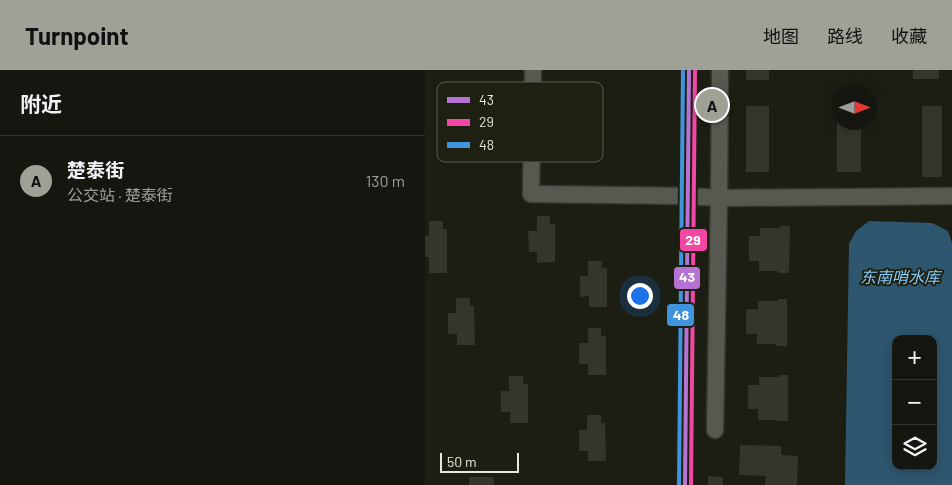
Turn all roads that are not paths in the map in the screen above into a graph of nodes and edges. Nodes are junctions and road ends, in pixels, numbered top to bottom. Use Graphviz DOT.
graph roads {
  1 [pos="689,70"];
  2 [pos="720,70"];
  3 [pos="532,162"];
  4 [pos="688,196"];
  5 [pos="952,196"];
  6 [pos="719,198"];
  7 [pos="715,430"];
  8 [pos="685,485"];
  1 -- 4 [label="street"];
  2 -- 6 [label="street"];
  3 -- 4 [label="street"];
  4 -- 6 [label="street"];
  4 -- 8 [label="street"];
  5 -- 6 [label="street"];
  6 -- 7 [label="street"];
}
